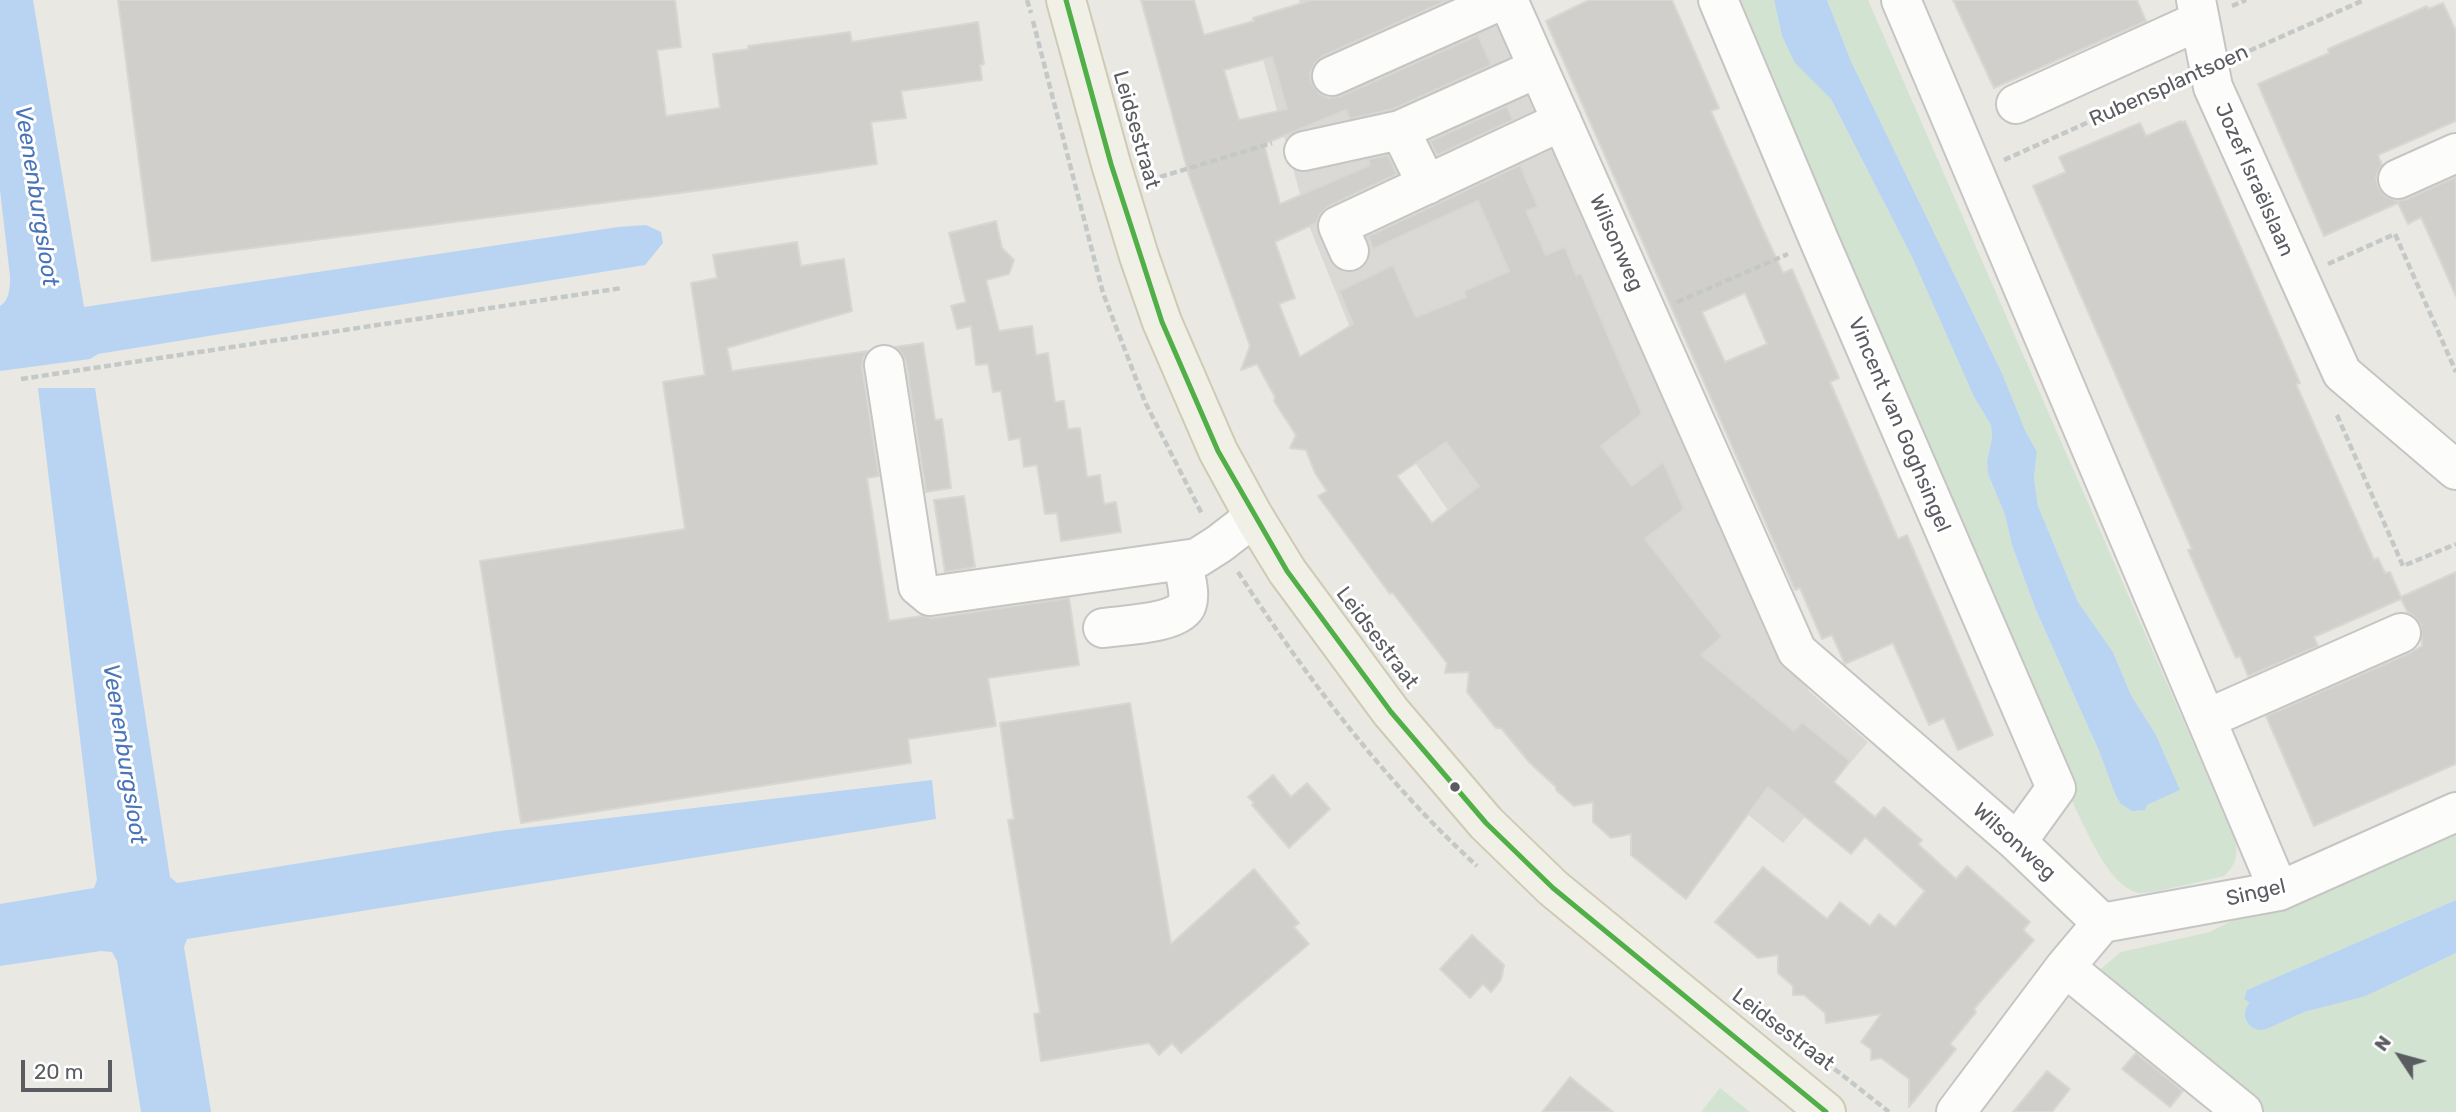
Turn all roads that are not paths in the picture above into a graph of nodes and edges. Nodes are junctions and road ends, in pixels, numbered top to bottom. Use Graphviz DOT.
graph roads {
  1 [pos="1066,0"];
  2 [pos="1502,0"];
  3 [pos="1508,0"];
  4 [pos="1718,0"];
  5 [pos="1901,0"];
  6 [pos="2198,11"];
  7 [pos="1538,68"];
  8 [pos="1332,76"];
  9 [pos="2015,104"];
  10 [pos="1562,121"];
  11 [pos="1400,130"];
  12 [pos="1304,151"];
  13 [pos="2456,153"];
  14 [pos="2398,179"];
  15 [pos="1427,185"];
  16 [pos="1349,251"];
  17 [pos="884,365"];
  18 [pos="2456,470"];
  19 [pos="1254,517"];
  20 [pos="1183,559"];
  21 [pos="1103,628"];
  22 [pos="2401,632"];
  23 [pos="2206,719"];
  24 [pos="2456,812"];
  25 [pos="2017,842"];
  26 [pos="2279,891"];
  27 [pos="2102,923"];
  28 [pos="2065,967"];
  29 [pos="1826,1112"];
  30 [pos="1956,1112"];
  31 [pos="2243,1112"];
  1 -- 19 [label="main road, Leidsestraat"];
  2 -- 8 [label="street"];
  3 -- 7 [label="street, Wilsonweg"];
  4 -- 25 [label="street, Vincent van Goghsingel"];
  5 -- 23 [label="street"];
  6 -- 9 [label="street"];
  6 -- 18 [label="street, Jozef Israëlslaan"];
  7 -- 10 [label="street, Wilsonweg"];
  7 -- 11 [label="street"];
  10 -- 15 [label="street"];
  10 -- 25 [label="street, Wilsonweg"];
  11 -- 12 [label="street"];
  11 -- 15 [label="street"];
  13 -- 14 [label="street"];
  15 -- 16 [label="street"];
  17 -- 20 [label="street"];
  19 -- 20 [label="street"];
  19 -- 29 [label="main road, Leidsestraat"];
  20 -- 21 [label="street"];
  22 -- 23 [label="street"];
  23 -- 26 [label="street"];
  24 -- 26 [label="street, Singel"];
  25 -- 27 [label="street, Wilsonweg"];
  26 -- 27 [label="street, Singel"];
  27 -- 28 [label="street"];
  28 -- 30 [label="street"];
  28 -- 31 [label="street"];
}
